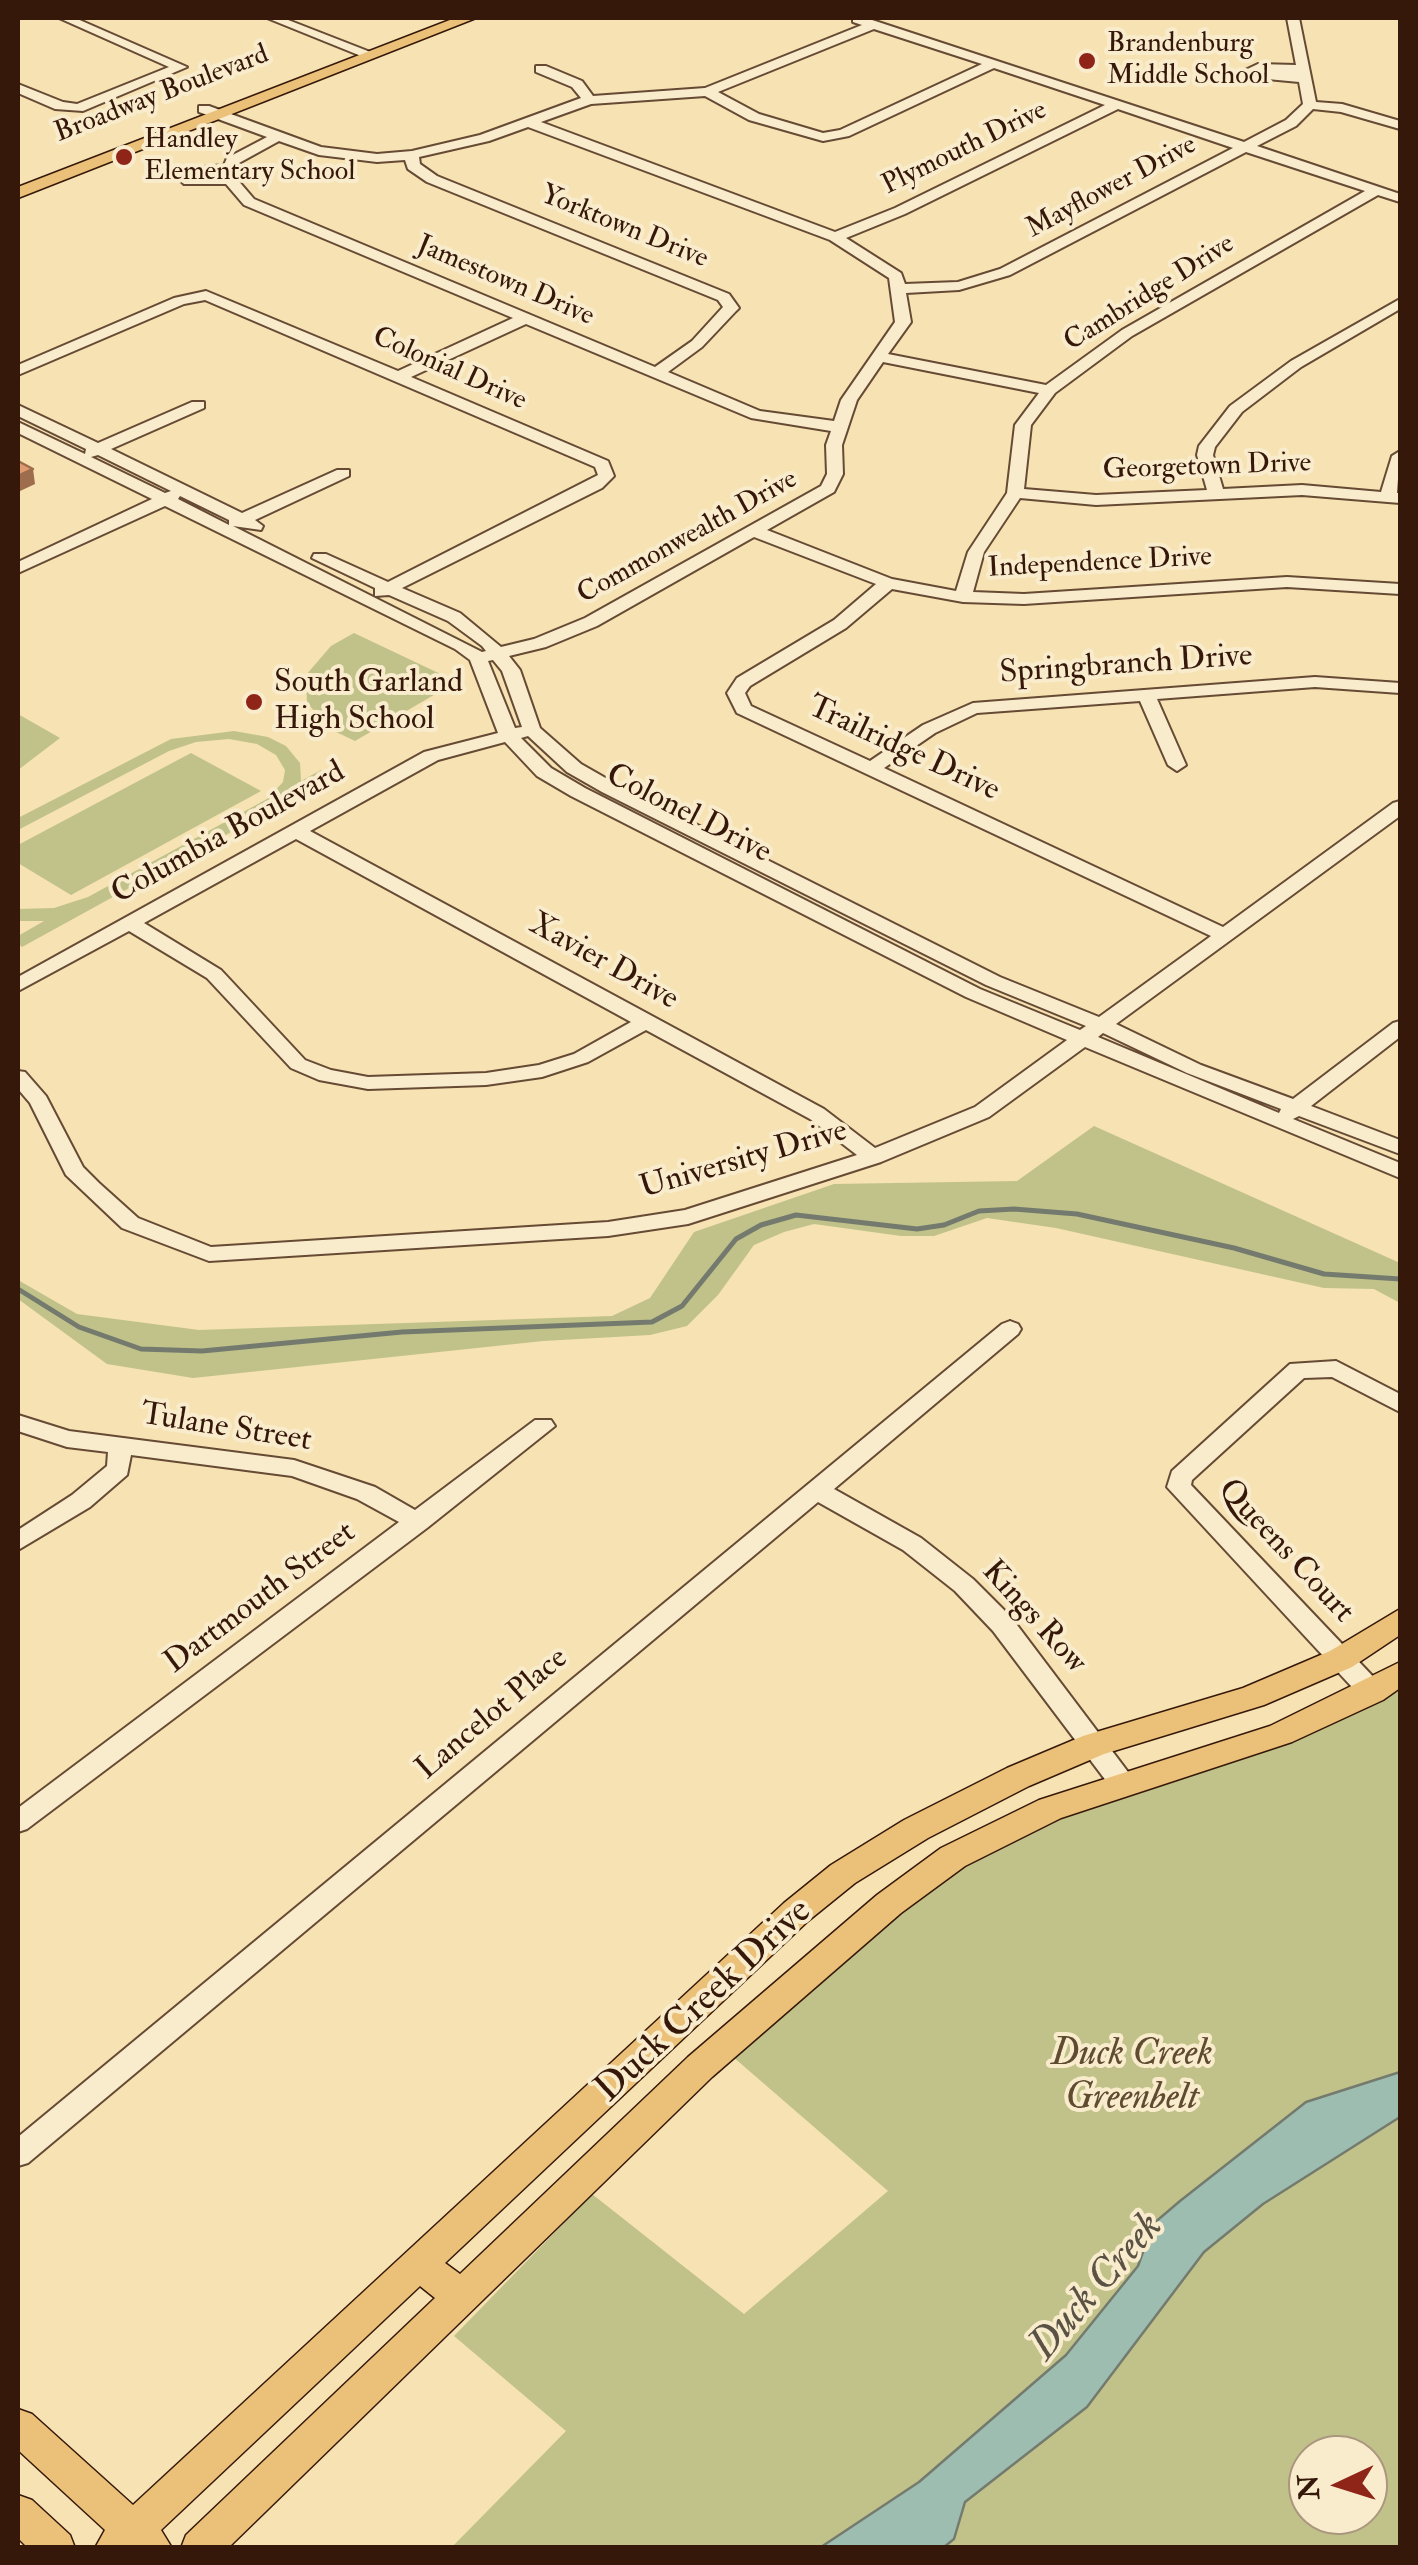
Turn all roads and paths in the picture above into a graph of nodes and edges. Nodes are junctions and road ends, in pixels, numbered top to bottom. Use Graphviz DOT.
graph roads {
  1 [pos="65,18"];
  2 [pos="273,18"];
  3 [pos="439,18"];
  4 [pos="468,18"];
  5 [pos="852,18"];
  6 [pos="1293,18"];
  7 [pos="872,24"];
  8 [pos="364,52"];
  9 [pos="993,64"];
  10 [pos="542,70"];
  11 [pos="18,88"];
  12 [pos="708,92"];
  13 [pos="588,100"];
  14 [pos="1116,104"];
  15 [pos="1310,105"];
  16 [pos="212,112"];
  17 [pos="525,121"];
  18 [pos="1400,126"];
  19 [pos="276,137"];
  20 [pos="1246,147"];
  21 [pos="412,155"];
  22 [pos="20,187"];
  23 [pos="1377,190"];
  24 [pos="1400,198"];
  25 [pos="836,237"];
  26 [pos="900,289"];
  27 [pos="1400,303"];
  28 [pos="526,318"];
  29 [pos="879,357"];
  30 [pos="18,370"];
  31 [pos="657,373"];
  32 [pos="401,376"];
  33 [pos="1049,390"];
  34 [pos="198,404"];
  35 [pos="18,410"];
  36 [pos="18,427"];
  37 [pos="839,427"];
  38 [pos="99,449"];
  39 [pos="1400,456"];
  40 [pos="79,457"];
  41 [pos="343,473"];
  42 [pos="184,490"];
  43 [pos="1216,492"];
  44 [pos="1016,494"];
  45 [pos="1394,498"];
  46 [pos="164,500"];
  47 [pos="233,524"];
  48 [pos="752,531"];
  49 [pos="18,568"];
  50 [pos="888,583"];
  51 [pos="390,588"];
  52 [pos="1400,590"];
  53 [pos="963,597"];
  54 [pos="369,598"];
  55 [pos="501,653"];
  56 [pos="478,658"];
  57 [pos="1400,688"];
  58 [pos="1146,694"];
  59 [pos="532,730"];
  60 [pos="508,735"];
  61 [pos="1177,765"];
  62 [pos="872,768"];
  63 [pos="1400,806"];
  64 [pos="296,832"];
  65 [pos="129,923"];
  66 [pos="1223,934"];
  67 [pos="20,980"];
  68 [pos="647,1021"];
  69 [pos="1102,1025"];
  70 [pos="1400,1027"];
  71 [pos="1082,1040"];
  72 [pos="18,1077"];
  73 [pos="1298,1107"];
  74 [pos="1279,1122"];
  75 [pos="1400,1147"];
  76 [pos="873,1156"];
  77 [pos="1400,1171"];
  78 [pos="1010,1328"];
  79 [pos="1400,1404"];
  80 [pos="18,1423"];
  81 [pos="544,1426"];
  82 [pos="120,1445"];
  83 [pos="819,1490"];
  84 [pos="418,1522"];
  85 [pos="18,1541"];
  86 [pos="1400,1620"];
  87 [pos="1340,1659"];
  88 [pos="1386,1682"];
  89 [pos="1094,1744"];
  90 [pos="1122,1783"];
  91 [pos="18,1822"];
  92 [pos="664,2040"];
  93 [pos="700,2067"];
  94 [pos="18,2154"];
  95 [pos="421,2266"];
  96 [pos="462,2296"];
  97 [pos="18,2426"];
  98 [pos="18,2513"];
  99 [pos="134,2542"];
  100 [pos="56,2548"];
  101 [pos="200,2548"];
  1 -- 11 [label="street"];
  2 -- 8 [label="street"];
  3 -- 8 [label="main road, Broadway Boulevard"];
  4 -- 8 [label="main road, Broadway Boulevard"];
  5 -- 7 [label="street"];
  6 -- 15 [label="street"];
  7 -- 9 [label="street"];
  7 -- 12 [label="street"];
  8 -- 16 [label="main road, Broadway Boulevard"];
  9 -- 12 [label="street"];
  9 -- 14 [label="street"];
  10 -- 13 [label="street"];
  12 -- 13 [label="street"];
  13 -- 17 [label="street"];
  14 -- 20 [label="street"];
  14 -- 25 [label="street, Plymouth Drive"];
  15 -- 18 [label="street"];
  15 -- 20 [label="street, Mayflower Drive"];
  16 -- 19 [label="street"];
  16 -- 22 [label="main road, Broadway Boulevard"];
  17 -- 21 [label="street"];
  17 -- 25 [label="street"];
  19 -- 21 [label="street"];
  19 -- 28 [label="street, Jamestown Drive"];
  20 -- 23 [label="street"];
  20 -- 26 [label="street, Mayflower Drive"];
  21 -- 31 [label="street, Yorktown Drive"];
  23 -- 24 [label="street"];
  23 -- 33 [label="street, Cambridge Drive"];
  25 -- 26 [label="street"];
  26 -- 29 [label="street, Commonwealth Drive"];
  27 -- 43 [label="street"];
  28 -- 31 [label="street, Jamestown Drive"];
  28 -- 32 [label="street"];
  29 -- 33 [label="street"];
  29 -- 37 [label="street, Commonwealth Drive"];
  30 -- 32 [label="street, Colonial Drive"];
  31 -- 37 [label="street, Jamestown Drive"];
  32 -- 51 [label="street, Colonial Drive"];
  33 -- 44 [label="street, Cambridge Drive"];
  34 -- 38 [label="street"];
  35 -- 38 [label="street"];
  36 -- 40 [label="street"];
  37 -- 48 [label="street, Commonwealth Drive"];
  38 -- 40 [label="street"];
  38 -- 42 [label="street"];
  39 -- 45 [label="street"];
  40 -- 46 [label="street"];
  41 -- 47 [label="street"];
  42 -- 46 [label="street"];
  42 -- 47 [label="street"];
  43 -- 44 [label="street, Georgetown Drive"];
  43 -- 45 [label="street, Georgetown Drive"];
  44 -- 53 [label="street, Cambridge Drive"];
  46 -- 47 [label="street"];
  46 -- 49 [label="street"];
  47 -- 51 [label="street"];
  47 -- 54 [label="street"];
  48 -- 50 [label="street, Independence Drive"];
  48 -- 55 [label="street, Commonwealth Drive"];
  50 -- 53 [label="street, Independence Drive"];
  50 -- 62 [label="street, Trailridge Drive"];
  51 -- 54 [label="street, Colonial Drive"];
  51 -- 55 [label="street"];
  52 -- 53 [label="street, Independence Drive"];
  54 -- 56 [label="street"];
  55 -- 56 [label="street, Commonwealth Drive"];
  55 -- 59 [label="street, Colonel Drive"];
  56 -- 60 [label="street, Colonel Drive"];
  57 -- 58 [label="street, Springbranch Drive"];
  58 -- 61 [label="street"];
  58 -- 62 [label="street, Springbranch Drive"];
  59 -- 60 [label="street, Columbia Boulevard"];
  59 -- 69 [label="street, Colonel Drive"];
  60 -- 64 [label="street, Columbia Boulevard"];
  60 -- 71 [label="street, Colonel Drive"];
  62 -- 66 [label="street, Trailridge Drive"];
  63 -- 66 [label="street, University Drive"];
  64 -- 65 [label="street, Columbia Boulevard"];
  64 -- 68 [label="street, Xavier Drive"];
  65 -- 67 [label="street, Columbia Boulevard"];
  65 -- 68 [label="street"];
  66 -- 69 [label="street, University Drive"];
  68 -- 76 [label="street, Xavier Drive"];
  69 -- 71 [label="street, University Drive"];
  69 -- 73 [label="street, Colonel Drive"];
  70 -- 73 [label="street"];
  71 -- 74 [label="street, Colonel Drive"];
  71 -- 76 [label="street, University Drive"];
  72 -- 76 [label="street, University Drive"];
  73 -- 74 [label="street"];
  73 -- 75 [label="street, Colonel Drive"];
  74 -- 77 [label="street, Colonel Drive"];
  78 -- 83 [label="street, Lancelot Place"];
  79 -- 87 [label="street, Queens Court"];
  80 -- 82 [label="street, Tulane Street"];
  81 -- 84 [label="street, Dartmouth Street"];
  82 -- 84 [label="street, Tulane Street"];
  82 -- 85 [label="street"];
  83 -- 89 [label="street, Kings Row"];
  83 -- 94 [label="street, Lancelot Place"];
  84 -- 91 [label="street, Dartmouth Street"];
  86 -- 87 [label="main road, Duck Creek Drive"];
  87 -- 88 [label="street, Queens Court"];
  87 -- 89 [label="main road, Duck Creek Drive"];
  88 -- 90 [label="main road, Duck Creek Drive"];
  89 -- 90 [label="street, Kings Row"];
  89 -- 92 [label="main road, Duck Creek Drive"];
  90 -- 93 [label="main road, Duck Creek Drive"];
  92 -- 93 [label="main road"];
  92 -- 95 [label="main road, Duck Creek Drive"];
  93 -- 96 [label="main road, Duck Creek Drive"];
  95 -- 96 [label="main road"];
  95 -- 99 [label="main road, Duck Creek Drive"];
  96 -- 101 [label="main road, Duck Creek Drive"];
  97 -- 99 [label="main road"];
  98 -- 100 [label="main road"];
}
